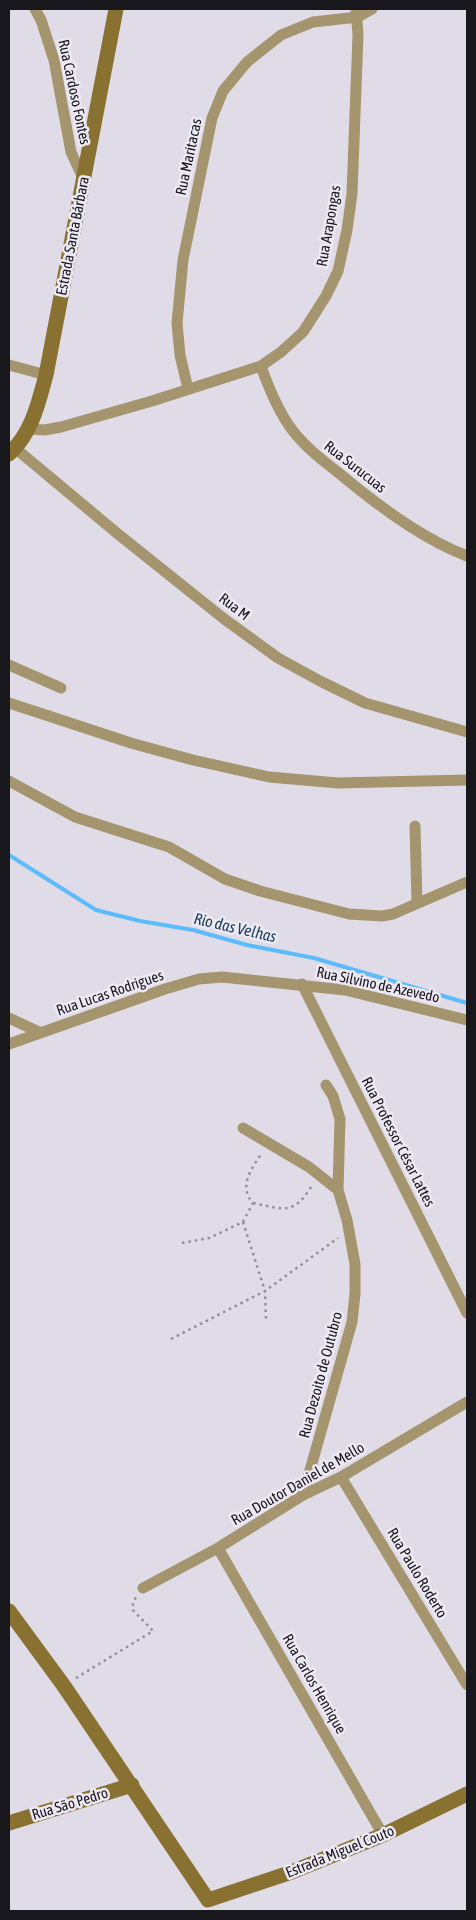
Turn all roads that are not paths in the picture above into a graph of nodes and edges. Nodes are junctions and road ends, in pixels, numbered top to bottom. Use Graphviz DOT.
graph roads {
  1 [pos="35,9"];
  2 [pos="116,9"];
  3 [pos="372,9"];
  4 [pos="357,13"];
  5 [pos="84,180"];
  6 [pos="9,365"];
  7 [pos="261,366"];
  8 [pos="46,375"];
  9 [pos="188,389"];
  10 [pos="29,429"];
  11 [pos="12,451"];
  12 [pos="467,556"];
  13 [pos="9,665"];
  14 [pos="61,688"];
  15 [pos="9,702"];
  16 [pos="467,732"];
  17 [pos="467,780"];
  18 [pos="9,781"];
  19 [pos="415,826"];
  20 [pos="467,882"];
  21 [pos="417,903"];
  22 [pos="222,976"];
  23 [pos="302,984"];
  24 [pos="9,1018"];
  25 [pos="467,1020"];
  26 [pos="39,1032"];
  27 [pos="9,1044"];
  28 [pos="326,1085"];
  29 [pos="243,1128"];
  30 [pos="338,1190"];
  31 [pos="467,1313"];
  32 [pos="467,1402"];
  33 [pos="341,1477"];
  34 [pos="303,1495"];
  35 [pos="218,1548"];
  36 [pos="143,1588"];
  37 [pos="9,1610"];
  38 [pos="467,1685"];
  39 [pos="132,1785"];
  40 [pos="467,1794"];
  41 [pos="9,1823"];
  42 [pos="383,1835"];
  43 [pos="210,1906"];
  1 -- 5 [label="street, Rua Cardoso Fontes"];
  2 -- 5 [label="street, Estrada Santa Bárbara"];
  3 -- 4 [label="street"];
  4 -- 7 [label="street, Rua Arapongas"];
  4 -- 9 [label="street, Rua Maritacas"];
  5 -- 8 [label="street, Estrada Santa Bárbara"];
  6 -- 8 [label="street"];
  7 -- 9 [label="street, Rua Arapongas"];
  7 -- 12 [label="street, Rua Surucuas"];
  8 -- 10 [label="street, Estrada Santa Bárbara"];
  9 -- 10 [label="street, Rua Arapongas"];
  10 -- 11 [label="street, Estrada Santa Bárbara"];
  11 -- 16 [label="street, Rua M"];
  13 -- 14 [label="street"];
  15 -- 17 [label="street"];
  18 -- 21 [label="street"];
  19 -- 21 [label="street"];
  20 -- 21 [label="street"];
  22 -- 23 [label="street, Rua Silvino de Azevedo"];
  22 -- 26 [label="street, Rua Lucas Rodrigues"];
  23 -- 25 [label="street, Rua Silvino de Azevedo"];
  23 -- 31 [label="street, Rua Professor César Lattes"];
  24 -- 26 [label="street"];
  26 -- 27 [label="street, Rua Lucas Rodrigues"];
  28 -- 30 [label="street, Rua Dezoito de Outubro"];
  29 -- 30 [label="street"];
  30 -- 34 [label="street, Rua Dezoito de Outubro"];
  32 -- 33 [label="street, Rua Doutor Daniel de Mello"];
  33 -- 34 [label="street, Rua Doutor Daniel de Mello"];
  33 -- 38 [label="street, Rua Paulo Roderto"];
  34 -- 35 [label="street, Rua Doutor Daniel de Mello"];
  35 -- 36 [label="street, Rua Doutor Daniel de Mello"];
  35 -- 42 [label="street, Rua Carlos Henrique"];
  37 -- 39 [label="street"];
  39 -- 41 [label="street, Rua São Pedro"];
  39 -- 43 [label="street"];
  40 -- 42 [label="street, Estrada Miguel Couto"];
  42 -- 43 [label="street, Estrada Miguel Couto"];
}
